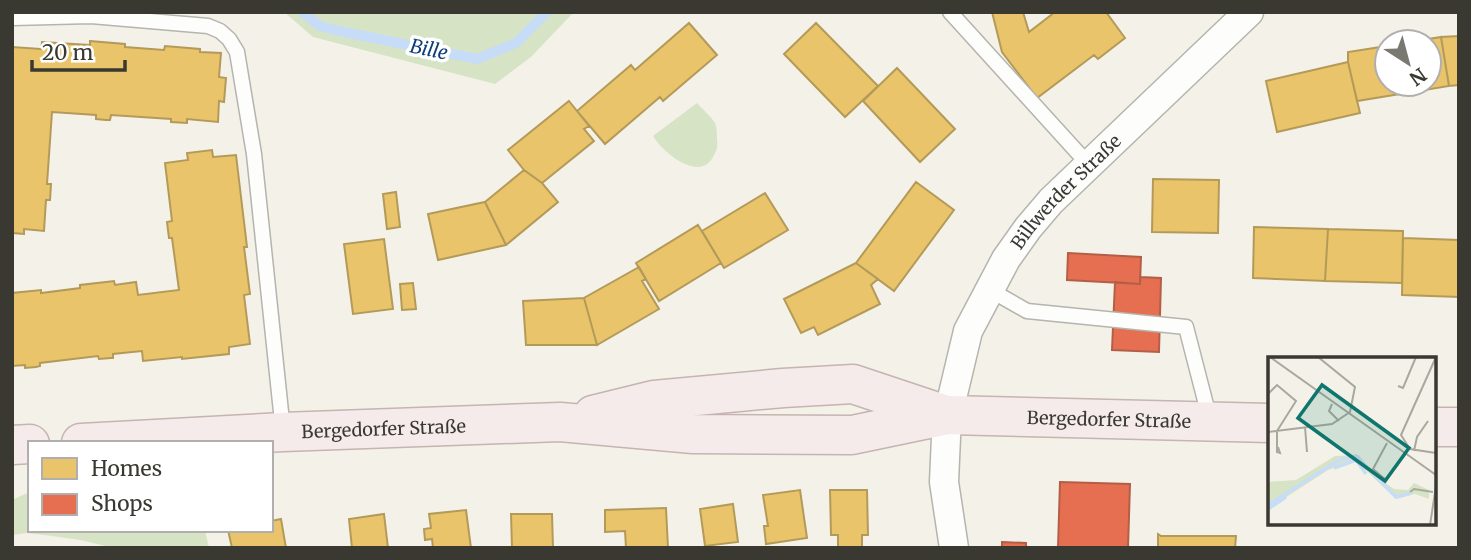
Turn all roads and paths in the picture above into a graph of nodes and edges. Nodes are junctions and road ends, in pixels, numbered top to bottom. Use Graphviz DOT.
graph roads {
  1 [pos="950,12"];
  2 [pos="1250,12"];
  3 [pos="12,18"];
  4 [pos="1089,164"];
  5 [pos="990,290"];
  6 [pos="948,415"];
  7 [pos="561,422"];
  8 [pos="1211,422"];
  9 [pos="1268,423"];
  10 [pos="1436,427"];
  11 [pos="1459,427"];
  12 [pos="283,432"];
  13 [pos="118,441"];
  14 [pos="954,548"];
  1 -- 4 [label="lane"];
  2 -- 4 [label="street, Billwerder Straße"];
  3 -- 12 [label="lane"];
  4 -- 5 [label="street, Billwerder Straße"];
  5 -- 6 [label="street, Billwerder Straße"];
  5 -- 8 [label="lane"];
  6 -- 7 [label="main road, Bergedorfer Straße"];
  6 -- 7 [label="main road, Bergedorfer Straße"];
  6 -- 8 [label="main road, Bergedorfer Straße"];
  6 -- 14 [label="street, Billwerder Straße"];
  7 -- 12 [label="main road, Bergedorfer Straße"];
  8 -- 9 [label="main road, Bergedorfer Straße"];
  10 -- 11 [label="main road"];
  12 -- 13 [label="main road, Bergedorfer Straße"];
}
